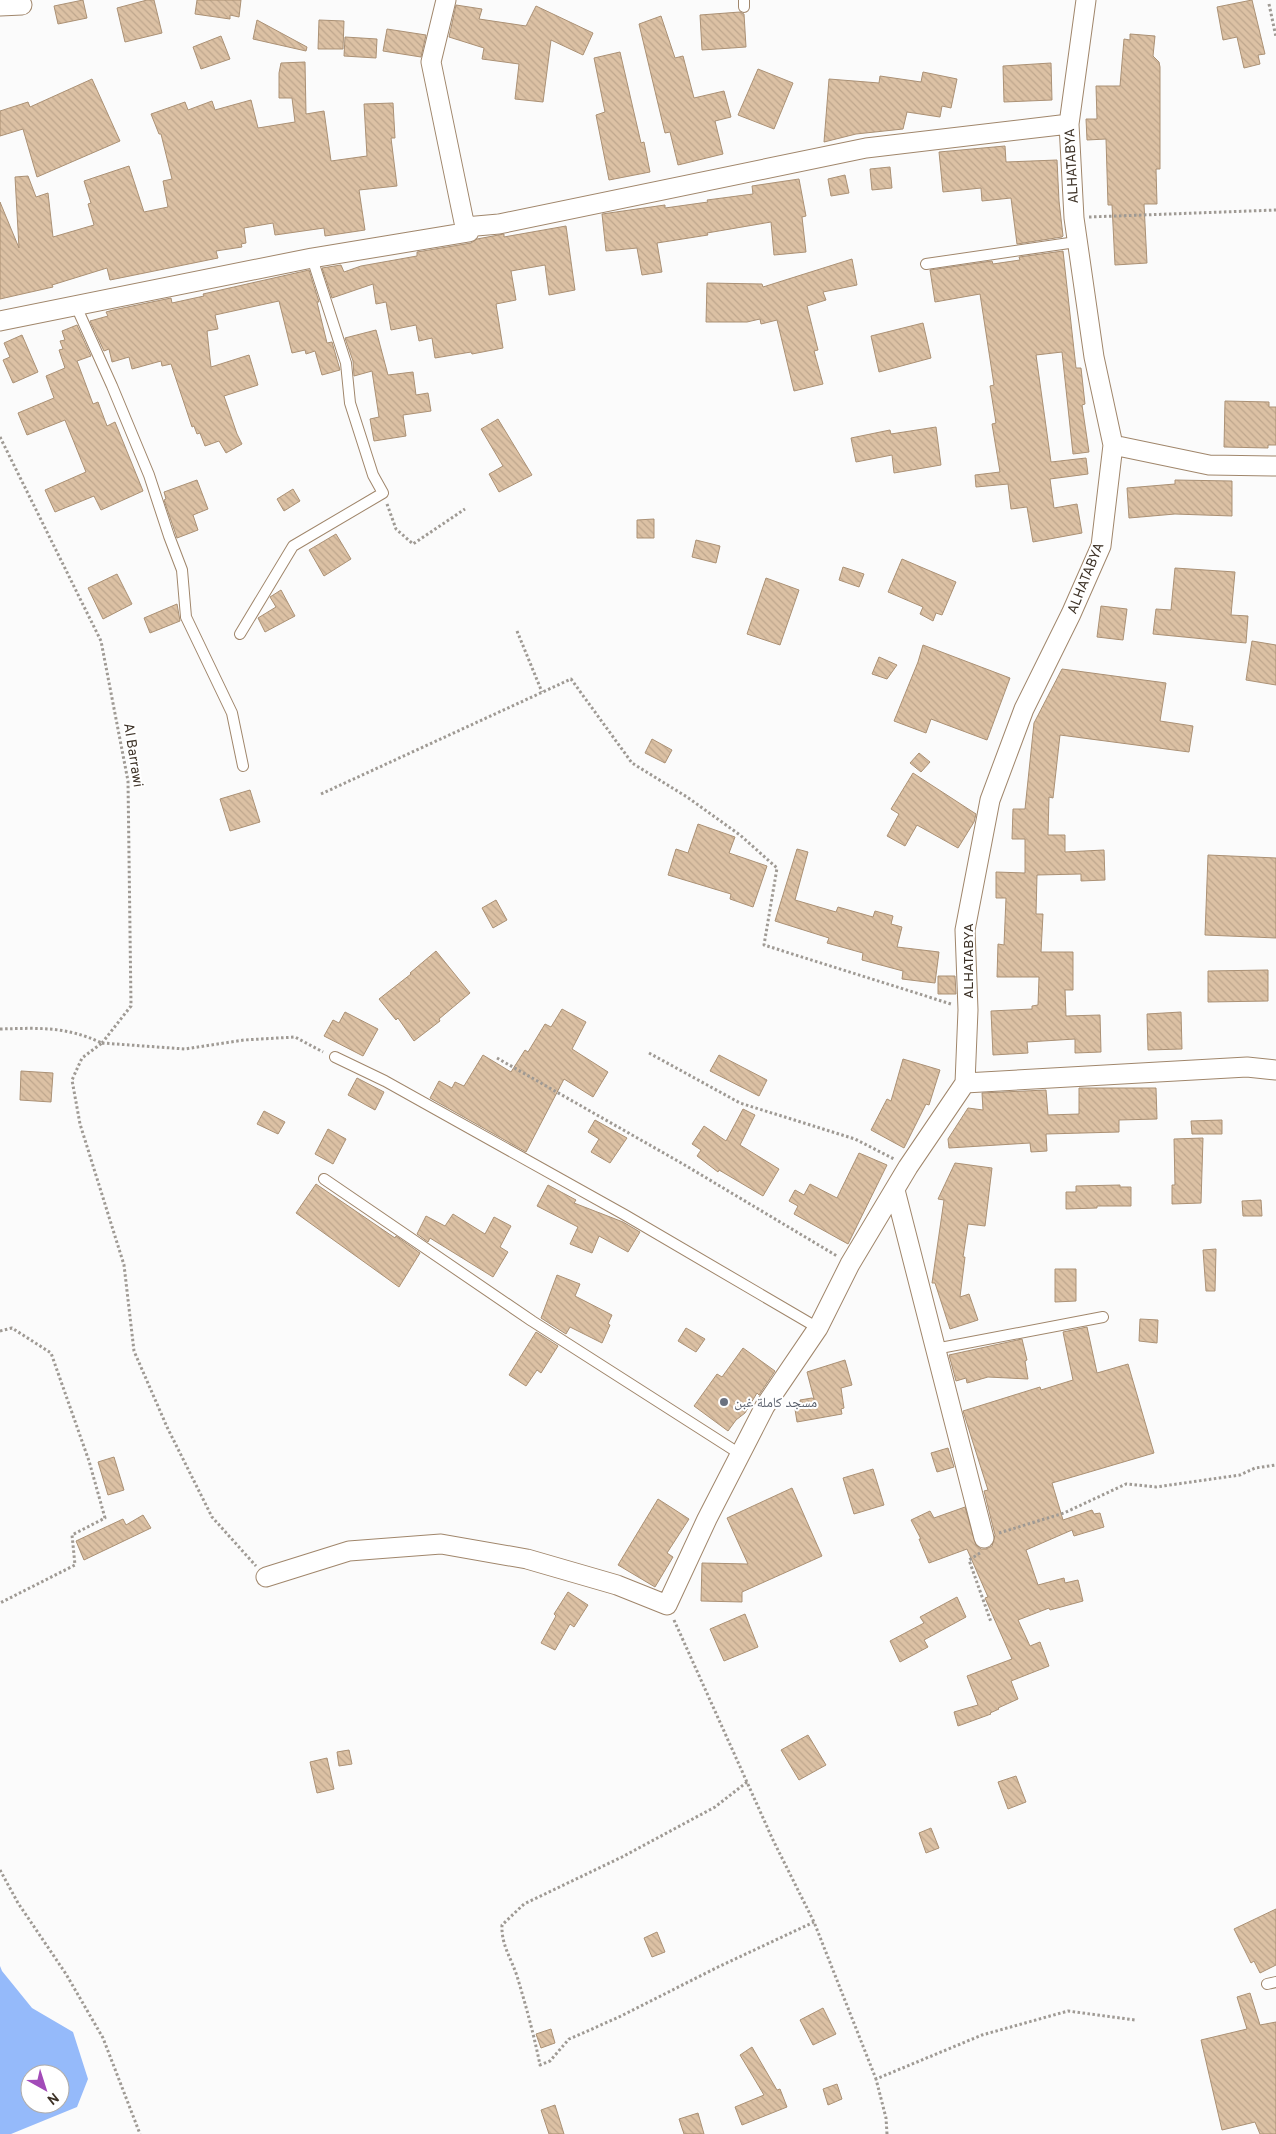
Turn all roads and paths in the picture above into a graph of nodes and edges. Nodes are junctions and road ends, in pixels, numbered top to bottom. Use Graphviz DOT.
graph roads {
  1 [pos="446,0"];
  2 [pos="1086,0"];
  3 [pos="1269,4"];
  4 [pos="22,5"];
  5 [pos="0,6"];
  6 [pos="1276,37"];
  7 [pos="1068,124"];
  8 [pos="1276,210"];
  9 [pos="1074,218"];
  10 [pos="465,227"];
  11 [pos="1076,242"];
  12 [pos="312,258"];
  13 [pos="926,264"];
  14 [pos="76,306"];
  15 [pos="0,321"];
  16 [pos="0,437"];
  17 [pos="1113,445"];
  18 [pos="1276,466"];
  19 [pos="383,494"];
  20 [pos="465,509"];
  21 [pos="517,631"];
  22 [pos="240,634"];
  23 [pos="542,692"];
  24 [pos="243,766"];
  25 [pos="321,794"];
  26 [pos="968,1010"];
  27 [pos="0,1029"];
  28 [pos="102,1043"];
  29 [pos="649,1053"];
  30 [pos="335,1058"];
  31 [pos="497,1058"];
  32 [pos="1276,1070"];
  33 [pos="965,1083"];
  34 [pos="908,1167"];
  35 [pos="324,1179"];
  36 [pos="895,1190"];
  37 [pos="850,1264"];
  38 [pos="1104,1317"];
  39 [pos="818,1328"];
  40 [pos="0,1331"];
  41 [pos="935,1349"];
  42 [pos="740,1454"];
  43 [pos="1276,1465"];
  44 [pos="984,1538"];
  45 [pos="266,1577"];
  46 [pos="0,1603"];
  47 [pos="667,1605"];
  48 [pos="991,1622"];
  49 [pos="747,1782"];
  50 [pos="0,1870"];
  51 [pos="814,1922"];
  52 [pos="1135,2020"];
  53 [pos="876,2079"];
  54 [pos="140,2134"];
  55 [pos="887,2134"];
  1 -- 10 [label="street"];
  2 -- 7 [label="street, ALHATABYA"];
  3 -- 6 [label="path"];
  4 -- 5 [label="street"];
  7 -- 9 [label="street, ALHATABYA"];
  7 -- 10 [label="street"];
  8 -- 9 [label="path"];
  9 -- 11 [label="street, ALHATABYA"];
  10 -- 12 [label="street"];
  11 -- 13 [label="lane"];
  11 -- 17 [label="street, ALHATABYA"];
  12 -- 14 [label="street"];
  12 -- 19 [label="lane"];
  14 -- 15 [label="street"];
  14 -- 24 [label="lane"];
  16 -- 28 [label="path, Al Barrawi"];
  17 -- 18 [label="street"];
  17 -- 26 [label="street, ALHATABYA"];
  19 -- 20 [label="path"];
  19 -- 22 [label="lane"];
  21 -- 23 [label="path"];
  23 -- 25 [label="path"];
  23 -- 26 [label="path"];
  26 -- 33 [label="street, ALHATABYA"];
  27 -- 28 [label="path"];
  28 -- 30 [label="path"];
  28 -- 45 [label="path, Al Barrawi"];
  29 -- 34 [label="path"];
  30 -- 39 [label="lane"];
  31 -- 37 [label="path"];
  32 -- 33 [label="street"];
  33 -- 34 [label="street"];
  34 -- 36 [label="street"];
  35 -- 42 [label="lane"];
  36 -- 37 [label="street"];
  36 -- 41 [label="street"];
  37 -- 39 [label="street"];
  38 -- 41 [label="lane"];
  39 -- 42 [label="street"];
  40 -- 46 [label="path"];
  41 -- 44 [label="street"];
  42 -- 47 [label="street"];
  43 -- 44 [label="path"];
  44 -- 48 [label="path"];
  45 -- 47 [label="street"];
  47 -- 49 [label="path"];
  49 -- 51 [label="path"];
  49 -- 51 [label="path"];
  50 -- 54 [label="path"];
  51 -- 53 [label="path"];
  52 -- 53 [label="path"];
  53 -- 55 [label="path"];
}
